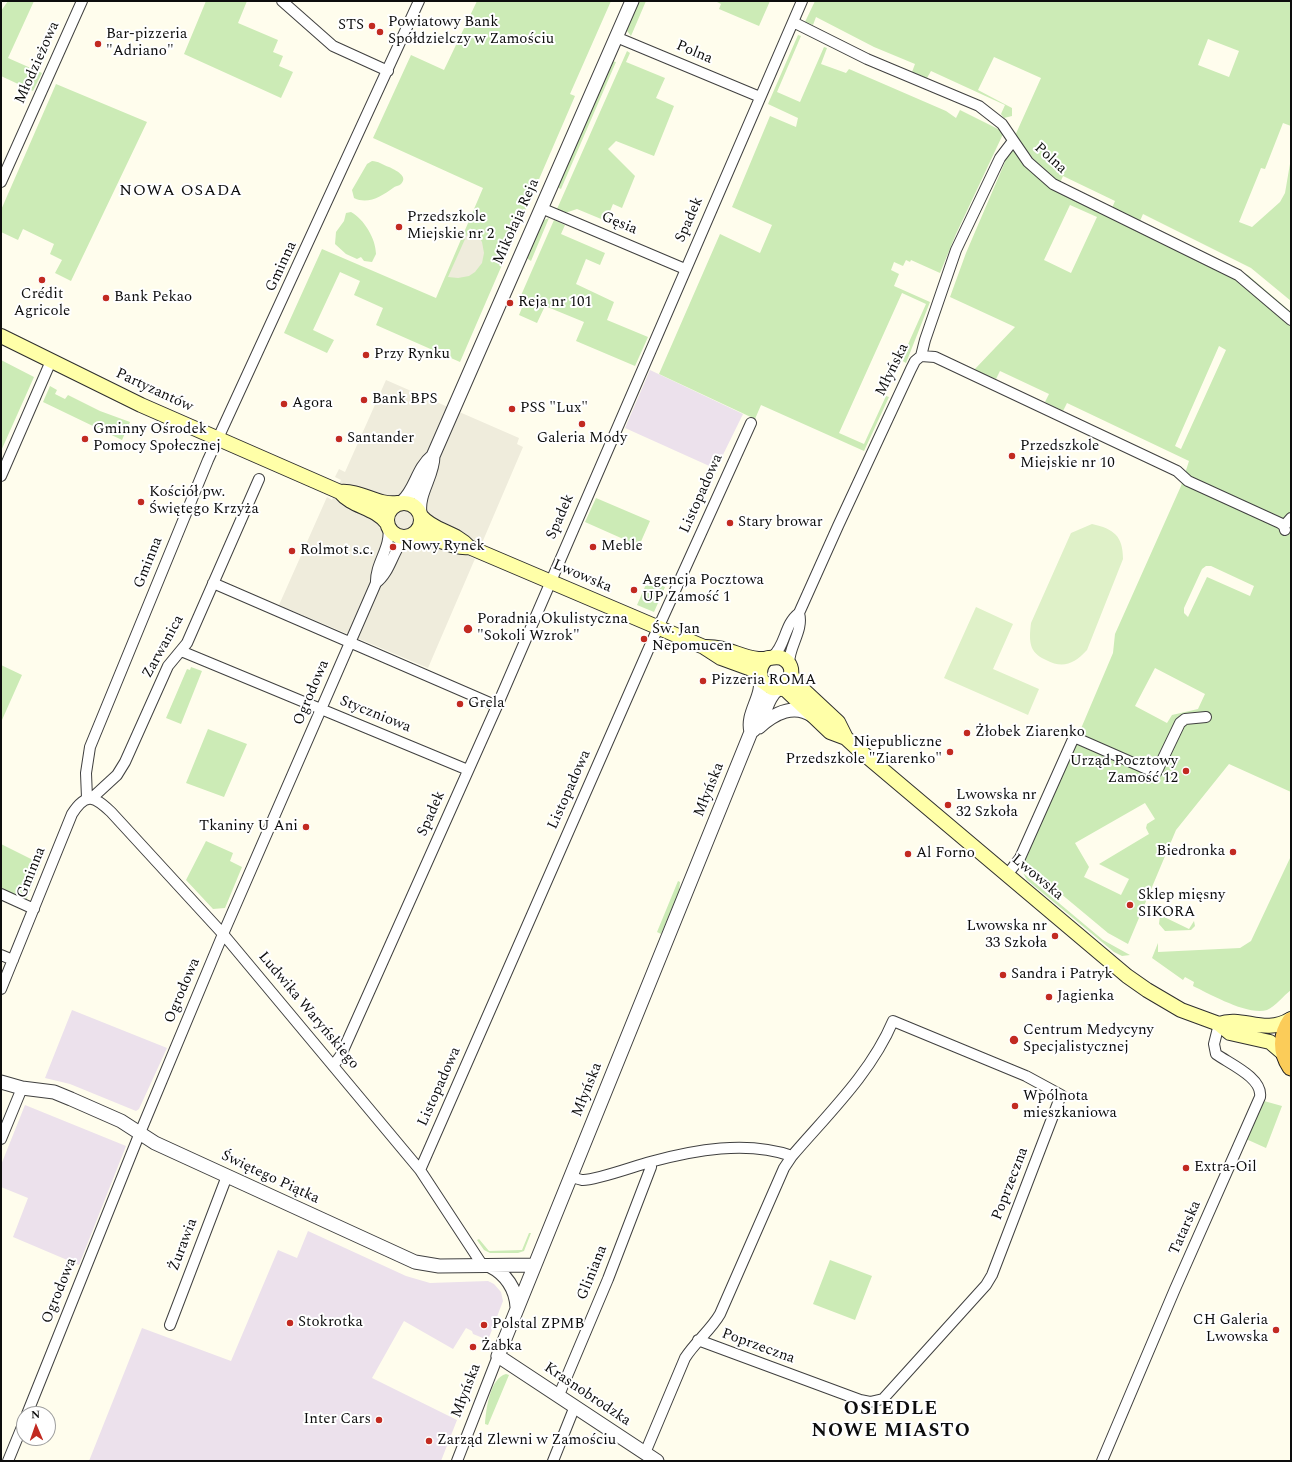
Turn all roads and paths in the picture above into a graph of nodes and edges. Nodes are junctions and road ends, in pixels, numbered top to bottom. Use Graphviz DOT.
graph roads {
  1 [pos="82,1"];
  2 [pos="282,1"];
  3 [pos="419,1"];
  4 [pos="632,1"];
  5 [pos="802,1"];
  6 [pos="793,22"];
  7 [pos="616,37"];
  8 [pos="388,71"];
  9 [pos="760,97"];
  10 [pos="1013,141"];
  11 [pos="1,182"];
  12 [pos="541,208"];
  13 [pos="685,269"];
  14 [pos="1291,320"];
  15 [pos="1,336"];
  16 [pos="921,356"];
  17 [pos="51,361"];
  18 [pos="751,423"];
  19 [pos="218,439"];
  20 [pos="432,456"];
  21 [pos="1,476"];
  22 [pos="259,479"];
  23 [pos="340,492"];
  24 [pos="400,503"];
  25 [pos="421,515"];
  26 [pos="388,525"];
  27 [pos="1287,525"];
  28 [pos="409,536"];
  29 [pos="469,547"];
  30 [pos="550,582"];
  31 [pos="213,583"];
  32 [pos="376,584"];
  33 [pos="799,613"];
  34 [pos="658,628"];
  35 [pos="350,642"];
  36 [pos="704,647"];
  37 [pos="181,651"];
  38 [pos="770,658"];
  39 [pos="790,669"];
  40 [pos="760,676"];
  41 [pos="780,688"];
  42 [pos="497,706"];
  43 [pos="321,710"];
  44 [pos="1206,717"];
  45 [pos="815,718"];
  46 [pos="755,729"];
  47 [pos="846,738"];
  48 [pos="468,770"];
  49 [pos="90,798"];
  50 [pos="1006,875"];
  51 [pos="1,894"];
  52 [pos="34,909"];
  53 [pos="223,934"];
  54 [pos="1,955"];
  55 [pos="13,960"];
  56 [pos="1,988"];
  57 [pos="1291,1020"];
  58 [pos="1219,1024"];
  59 [pos="1288,1060"];
  60 [pos="333,1066"];
  61 [pos="1,1082"];
  62 [pos="22,1088"];
  63 [pos="140,1133"];
  64 [pos="1,1139"];
  65 [pos="792,1156"];
  66 [pos="651,1162"];
  67 [pos="420,1170"];
  68 [pos="227,1176"];
  69 [pos="570,1176"];
  70 [pos="534,1265"];
  71 [pos="486,1266"];
  72 [pos="518,1307"];
  73 [pos="170,1325"];
  74 [pos="698,1340"];
  75 [pos="498,1356"];
  76 [pos="559,1395"];
  77 [pos="30,1406"];
  78 [pos="575,1406"];
  79 [pos="16,1442"];
  80 [pos="645,1453"];
  81 [pos="8,1461"];
  82 [pos="457,1461"];
  83 [pos="553,1461"];
  84 [pos="657,1461"];
  85 [pos="1102,1461"];
  1 -- 11 [label="street, Młodzieżowa"];
  2 -- 8 [label="street"];
  3 -- 8 [label="street, Gminna"];
  4 -- 7 [label="street, Mikołaja Reja"];
  5 -- 6 [label="street, Spadek"];
  6 -- 9 [label="street, Spadek"];
  6 -- 10 [label="street, Polna"];
  7 -- 9 [label="street, Polna"];
  7 -- 12 [label="street, Mikołaja Reja"];
  8 -- 19 [label="street, Gminna"];
  9 -- 13 [label="street, Spadek"];
  10 -- 14 [label="street, Polna"];
  10 -- 16 [label="street, Młyńska"];
  12 -- 13 [label="street, Gęsia"];
  12 -- 20 [label="street, Mikołaja Reja"];
  13 -- 30 [label="street, Spadek"];
  15 -- 17 [label="main road, Partyzantów"];
  16 -- 27 [label="street"];
  16 -- 33 [label="street, Młyńska"];
  17 -- 19 [label="main road, Partyzantów"];
  17 -- 21 [label="street"];
  18 -- 34 [label="street, Listopadowa"];
  19 -- 23 [label="main road, Partyzantów"];
  19 -- 49 [label="street, Gminna"];
  20 -- 24 [label="street, Mikołaja Reja"];
  20 -- 25 [label="street, Mikołaja Reja"];
  22 -- 31 [label="street, Zarwanica"];
  23 -- 24 [label="main road, Partyzantów"];
  23 -- 26 [label="main road, Partyzantów"];
  24 -- 25 [label="main road"];
  24 -- 26 [label="main road"];
  25 -- 28 [label="main road"];
  25 -- 29 [label="main road, Lwowska"];
  26 -- 28 [label="main road"];
  26 -- 32 [label="street, Ogrodowa"];
  28 -- 29 [label="main road, Lwowska"];
  28 -- 32 [label="street, Ogrodowa"];
  29 -- 30 [label="main road, Lwowska"];
  30 -- 34 [label="main road, Lwowska"];
  30 -- 42 [label="street, Spadek"];
  31 -- 35 [label="street"];
  31 -- 37 [label="street, Zarwanica"];
  32 -- 35 [label="street, Ogrodowa"];
  33 -- 38 [label="street, Młyńska"];
  33 -- 39 [label="street, Młyńska"];
  34 -- 36 [label="main road, Lwowska"];
  34 -- 67 [label="street, Listopadowa"];
  35 -- 42 [label="street"];
  35 -- 43 [label="street, Ogrodowa"];
  36 -- 38 [label="main road, Lwowska"];
  36 -- 40 [label="main road, Lwowska"];
  37 -- 43 [label="street, Styczniowa"];
  37 -- 49 [label="street, Zarwanica"];
  38 -- 39 [label="main road"];
  38 -- 40 [label="main road"];
  39 -- 41 [label="main road"];
  39 -- 47 [label="main road, Lwowska"];
  40 -- 41 [label="main road"];
  40 -- 46 [label="street, Młyńska"];
  41 -- 45 [label="main road, Lwowska"];
  41 -- 46 [label="street, Młyńska"];
  42 -- 48 [label="street, Spadek"];
  43 -- 48 [label="street, Styczniowa"];
  43 -- 53 [label="street, Ogrodowa"];
  44 -- 50 [label="street"];
  45 -- 46 [label="street"];
  45 -- 47 [label="main road, Lwowska"];
  46 -- 69 [label="street, Młyńska"];
  47 -- 50 [label="main road, Lwowska"];
  48 -- 60 [label="street, Spadek"];
  49 -- 52 [label="street, Gminna"];
  49 -- 53 [label="street, Ludwika Waryńskiego"];
  50 -- 58 [label="main road, Lwowska"];
  51 -- 52 [label="street"];
  52 -- 55 [label="street, Gminna"];
  53 -- 60 [label="street, Ludwika Waryńskiego"];
  53 -- 63 [label="street, Ogrodowa"];
  54 -- 55 [label="street"];
  55 -- 56 [label="street, Gminna"];
  57 -- 58 [label="main road, Lwowska"];
  57 -- 59 [label="highway"];
  58 -- 59 [label="main road, Lwowska"];
  58 -- 85 [label="street, Tatarska"];
  60 -- 67 [label="street, Ludwika Waryńskiego"];
  61 -- 62 [label="street, Świętego Piątka"];
  62 -- 63 [label="street, Świętego Piątka"];
  62 -- 64 [label="street"];
  63 -- 68 [label="street, Świętego Piątka"];
  63 -- 77 [label="street, Ogrodowa"];
  65 -- 66 [label="street"];
  65 -- 74 [label="street, Poprzeczna"];
  65 -- 74 [label="street, Poprzeczna"];
  66 -- 69 [label="street"];
  66 -- 76 [label="street, Gliniana"];
  67 -- 71 [label="street, Ludwika Waryńskiego"];
  68 -- 71 [label="street, Świętego Piątka"];
  68 -- 73 [label="street, Żurawia"];
  69 -- 70 [label="street, Młyńska"];
  70 -- 71 [label="street, Świętego Piątka"];
  70 -- 72 [label="street, Młyńska"];
  71 -- 72 [label="street"];
  72 -- 75 [label="street, Młyńska"];
  74 -- 80 [label="street, Poprzeczna"];
  75 -- 76 [label="street, Krasnobrodzka"];
  75 -- 82 [label="street, Młyńska"];
  76 -- 78 [label="street, Krasnobrodzka"];
  78 -- 80 [label="street, Krasnobrodzka"];
  78 -- 83 [label="street"];
  79 -- 81 [label="street"];
  80 -- 84 [label="street, Krasnobrodzka"];
}
